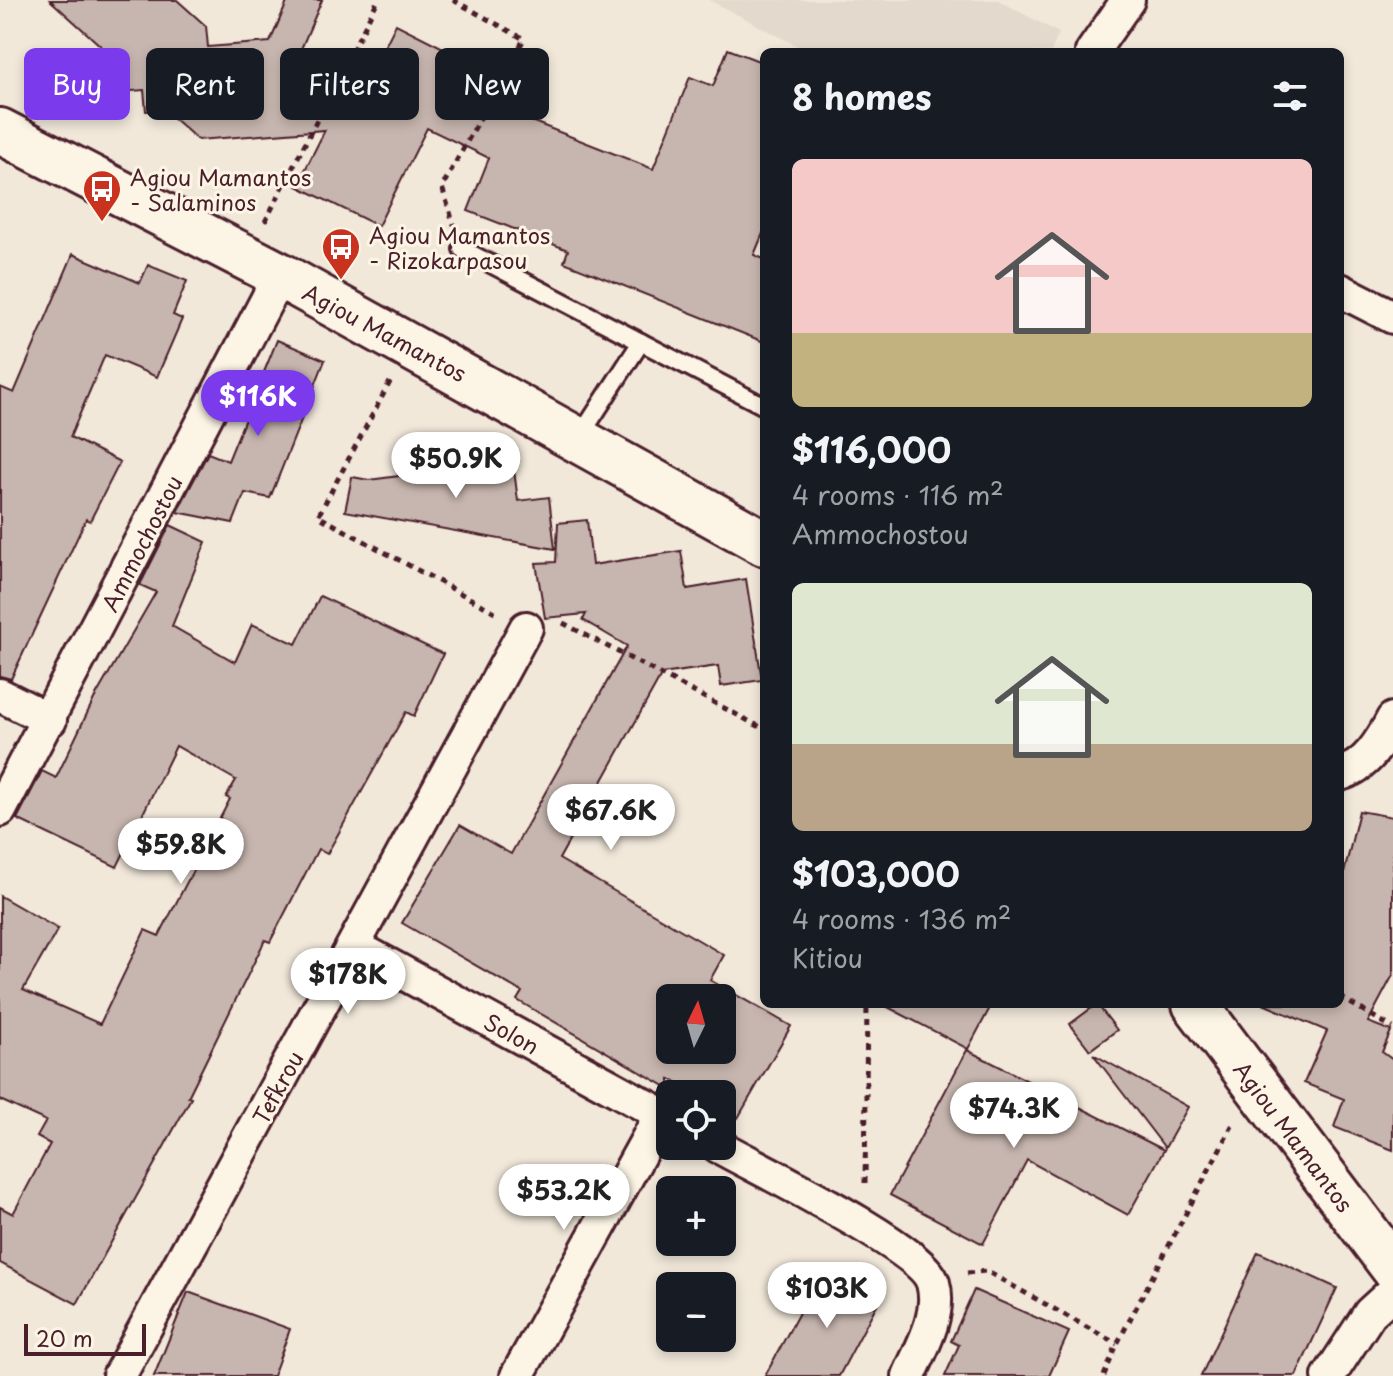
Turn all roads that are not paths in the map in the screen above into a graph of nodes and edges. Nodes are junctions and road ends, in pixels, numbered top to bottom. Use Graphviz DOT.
graph roads {
  1 [pos="1128,0"];
  2 [pos="1095,48"];
  3 [pos="0,131"];
  4 [pos="462,249"];
  5 [pos="263,267"];
  6 [pos="1344,292"];
  7 [pos="1393,317"];
  8 [pos="641,342"];
  9 [pos="760,404"];
  10 [pos="579,438"];
  11 [pos="760,541"];
  12 [pos="526,628"];
  13 [pos="0,695"];
  14 [pos="1393,719"];
  15 [pos="50,720"];
  16 [pos="1344,773"];
  17 [pos="0,810"];
  18 [pos="354,946"];
  19 [pos="1198,1008"];
  20 [pos="656,1112"];
  21 [pos="656,1134"];
  22 [pos="736,1156"];
  23 [pos="1393,1267"];
  24 [pos="1393,1292"];
  25 [pos="119,1376"];
  26 [pos="517,1376"];
  27 [pos="909,1376"];
  28 [pos="1329,1376"];
  1 -- 2 [label="street"];
  3 -- 5 [label="street, Agiou Mamantos"];
  4 -- 8 [label="lane"];
  5 -- 10 [label="street, Agiou Mamantos"];
  5 -- 15 [label="street, Ammochostou"];
  6 -- 7 [label="street"];
  8 -- 9 [label="lane"];
  8 -- 10 [label="lane"];
  10 -- 11 [label="street, Agiou Mamantos"];
  12 -- 18 [label="street, Tefkrou"];
  13 -- 15 [label="street"];
  14 -- 16 [label="street"];
  15 -- 17 [label="street, Ammochostou"];
  18 -- 20 [label="street, Solon"];
  18 -- 25 [label="street, Tefkrou"];
  19 -- 23 [label="street, Agiou Mamantos"];
  21 -- 26 [label="street"];
  22 -- 27 [label="street"];
  24 -- 28 [label="street"];
}
